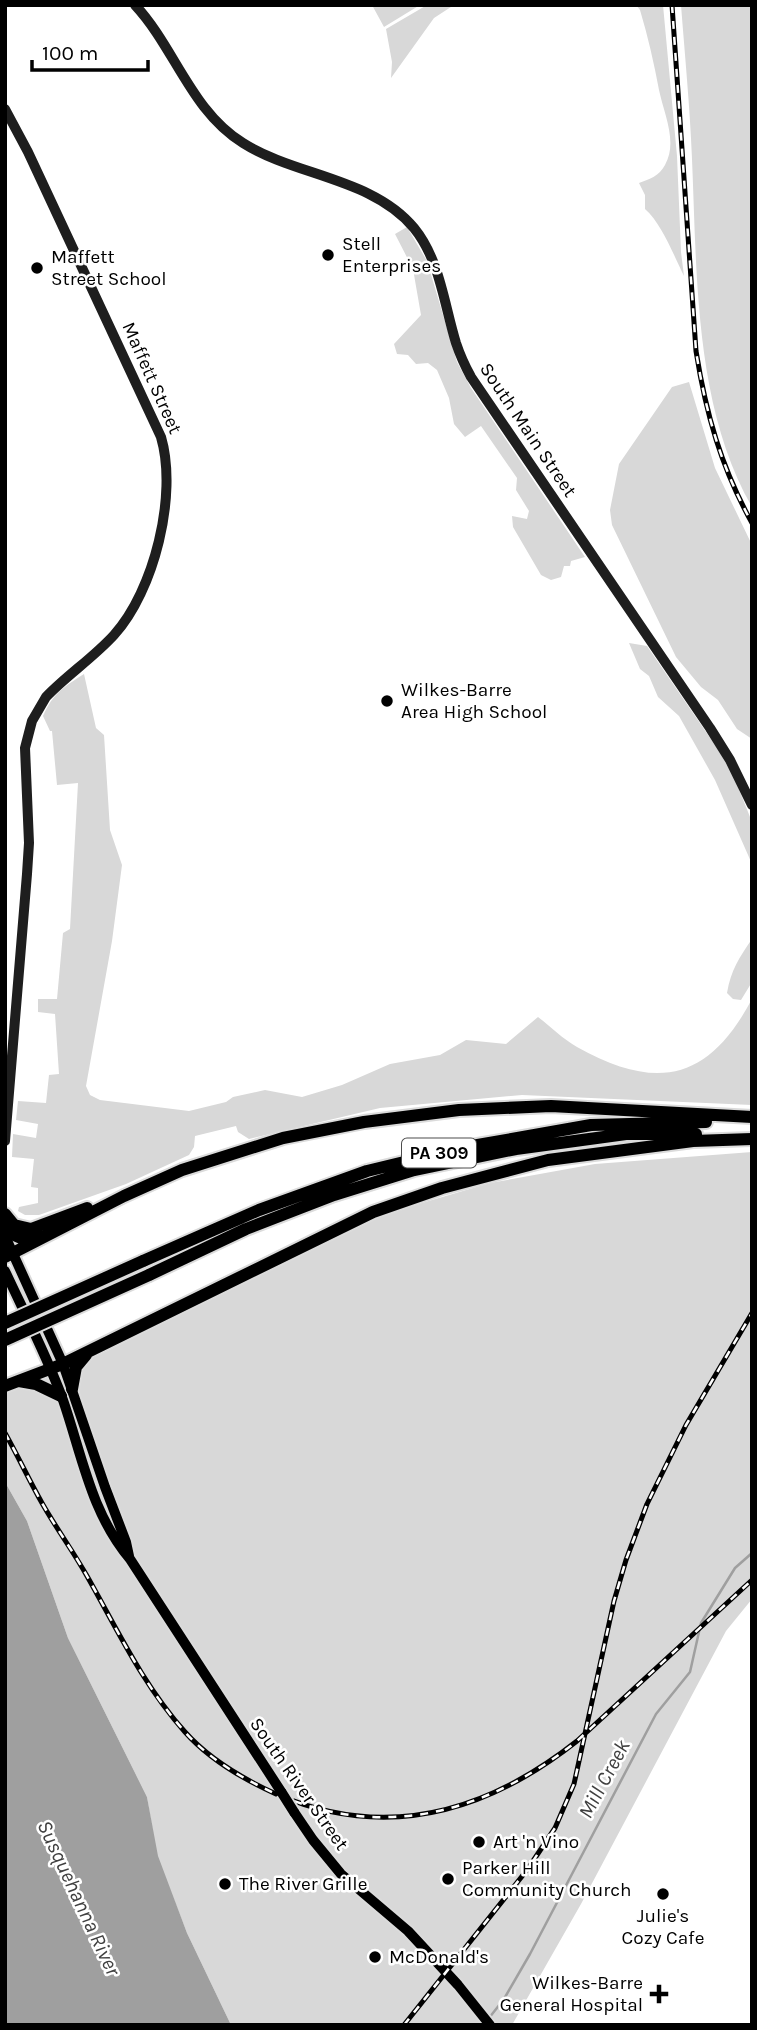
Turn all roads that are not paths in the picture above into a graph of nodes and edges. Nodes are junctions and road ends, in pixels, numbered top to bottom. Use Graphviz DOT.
graph roads {
  1 [pos="135,5"];
  2 [pos="5,109"];
  3 [pos="752,805"];
  4 [pos="752,1119"];
  5 [pos="752,1137"];
  6 [pos="5,1140"];
  7 [pos="124,1196"];
  8 [pos="5,1213"];
  9 [pos="77,1220"];
  10 [pos="5,1233"];
  11 [pos="9,1255"];
  12 [pos="5,1271"];
  13 [pos="5,1323"];
  14 [pos="5,1339"];
  15 [pos="90,1350"];
  16 [pos="57,1366"];
  17 [pos="12,1384"];
  18 [pos="66,1393"];
  19 [pos="490,2025"];
  1 -- 3 [label="main road, South Main Street"];
  2 -- 6 [label="main road, Maffett Street"];
  4 -- 7 [label="highway"];
  4 -- 13 [label="highway, PA 309, bridge"];
  5 -- 14 [label="highway, PA 309, bridge"];
  5 -- 15 [label="highway"];
  7 -- 8 [label="highway"];
  7 -- 9 [label="highway"];
  9 -- 10 [label="highway"];
  9 -- 11 [label="highway"];
  10 -- 11 [label="main road, South River Street"];
  11 -- 16 [label="main road, South River Street"];
  12 -- 16 [label="main road, South River Street"];
  15 -- 16 [label="highway"];
  15 -- 18 [label="highway"];
  16 -- 17 [label="highway"];
  16 -- 18 [label="main road, South River Street"];
  17 -- 18 [label="highway"];
  18 -- 19 [label="main road, South River Street, bridge"];
}
